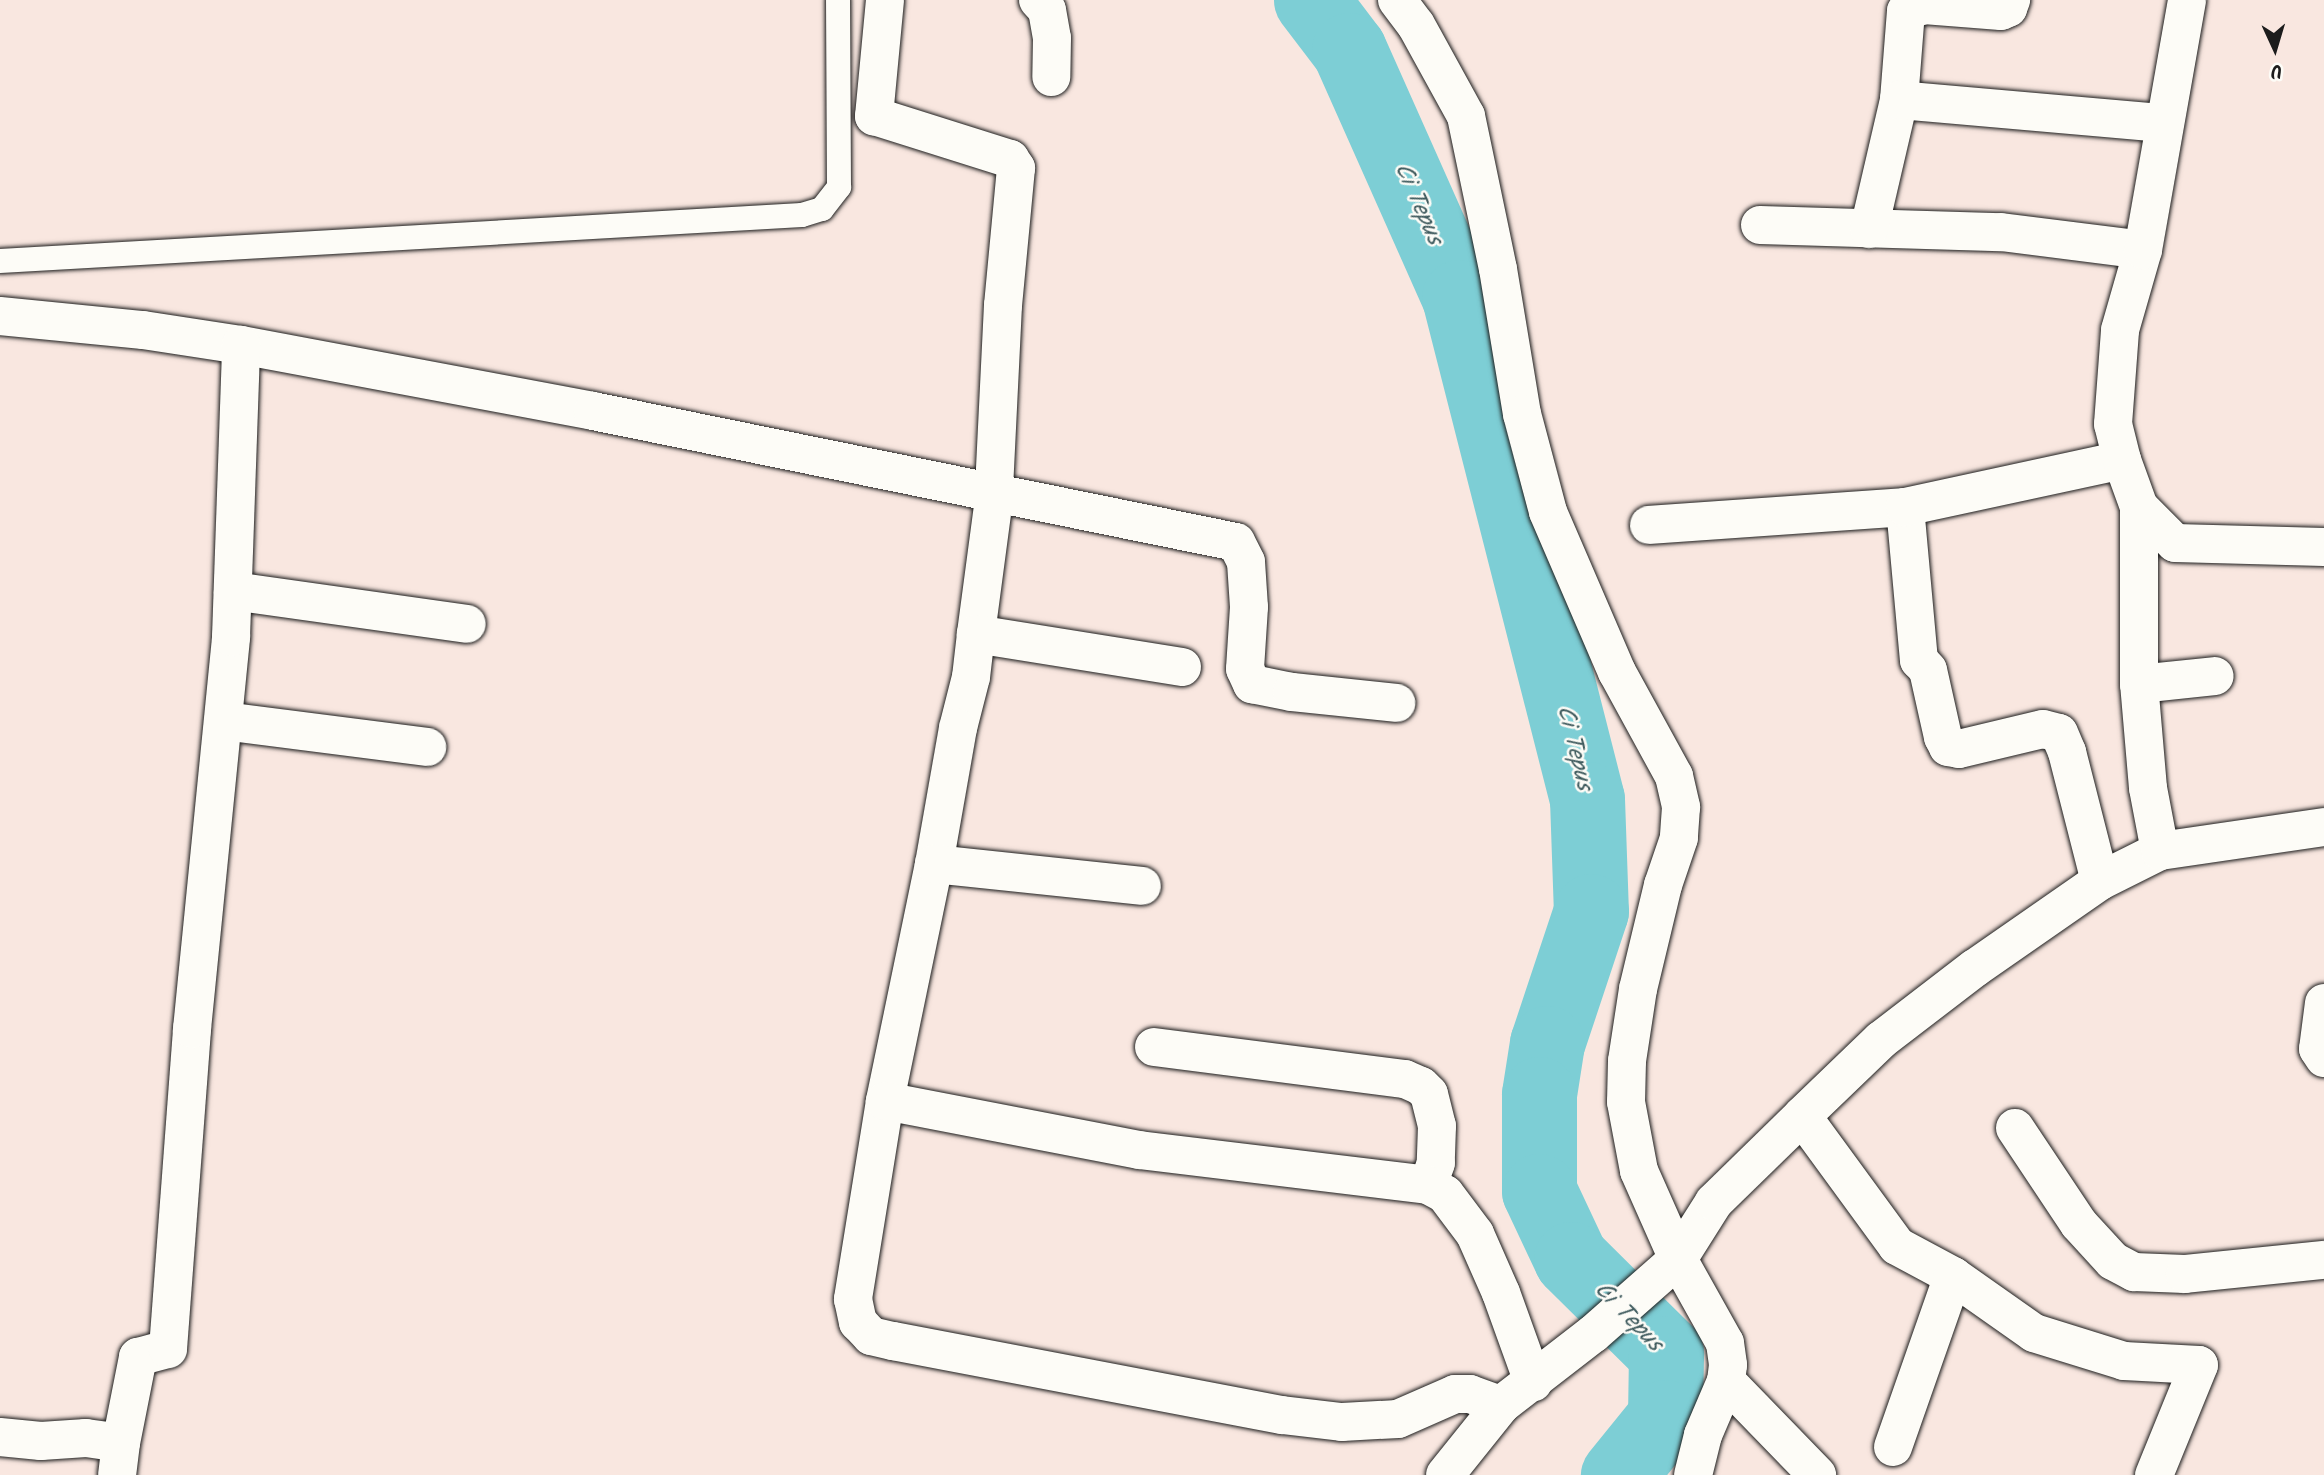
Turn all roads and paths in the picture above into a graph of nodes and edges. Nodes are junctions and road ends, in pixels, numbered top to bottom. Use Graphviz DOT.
graph roads {
  1 [pos="838,0"];
  2 [pos="885,0"];
  3 [pos="1038,0"];
  4 [pos="1397,0"];
  5 [pos="2011,0"];
  6 [pos="2187,0"];
  7 [pos="1051,77"];
  8 [pos="1899,100"];
  9 [pos="2164,123"];
  10 [pos="1760,225"];
  11 [pos="1868,229"];
  12 [pos="2143,250"];
  13 [pos="0,261"];
  14 [pos="0,316"];
  15 [pos="241,345"];
  16 [pos="2122,460"];
  17 [pos="994,492"];
  18 [pos="1905,507"];
  19 [pos="2138,507"];
  20 [pos="1649,525"];
  21 [pos="2324,547"];
  22 [pos="233,591"];
  23 [pos="467,624"];
  24 [pos="976,634"];
  25 [pos="1182,667"];
  26 [pos="2215,676"];
  27 [pos="2139,684"];
  28 [pos="1396,703"];
  29 [pos="224,721"];
  30 [pos="427,747"];
  31 [pos="2324,827"];
  32 [pos="2160,851"];
  33 [pos="934,864"];
  34 [pos="2100,881"];
  35 [pos="1142,886"];
  36 [pos="2324,1003"];
  37 [pos="1154,1047"];
  38 [pos="2324,1058"];
  39 [pos="885,1101"];
  40 [pos="1802,1116"];
  41 [pos="2015,1128"];
  42 [pos="1428,1185"];
  43 [pos="2324,1260"];
  44 [pos="1672,1264"];
  45 [pos="1954,1276"];
  46 [pos="1726,1381"];
  47 [pos="1533,1382"];
  48 [pos="1501,1405"];
  49 [pos="0,1437"];
  50 [pos="1893,1447"];
  51 [pos="119,1459"];
  52 [pos="1445,1475"];
  53 [pos="1693,1475"];
  54 [pos="1817,1475"];
  55 [pos="2154,1475"];
  1 -- 13 [label="lane"];
  2 -- 17 [label="street"];
  3 -- 7 [label="street"];
  4 -- 44 [label="street"];
  5 -- 8 [label="street"];
  6 -- 9 [label="street"];
  8 -- 9 [label="street"];
  8 -- 11 [label="street"];
  9 -- 12 [label="street"];
  10 -- 11 [label="street"];
  11 -- 12 [label="street"];
  12 -- 16 [label="street"];
  14 -- 15 [label="street"];
  15 -- 17 [label="street"];
  15 -- 22 [label="street"];
  16 -- 18 [label="street"];
  16 -- 19 [label="street"];
  17 -- 24 [label="street"];
  17 -- 28 [label="street"];
  18 -- 20 [label="street"];
  18 -- 34 [label="street"];
  19 -- 21 [label="street"];
  19 -- 27 [label="street"];
  22 -- 23 [label="street"];
  22 -- 29 [label="street"];
  24 -- 25 [label="street"];
  24 -- 33 [label="street"];
  26 -- 27 [label="street"];
  27 -- 32 [label="street"];
  29 -- 30 [label="street"];
  29 -- 51 [label="street"];
  31 -- 32 [label="street"];
  32 -- 34 [label="street"];
  33 -- 35 [label="street"];
  33 -- 39 [label="street"];
  34 -- 40 [label="street"];
  36 -- 38 [label="street"];
  37 -- 42 [label="street"];
  39 -- 42 [label="street"];
  39 -- 48 [label="street"];
  40 -- 44 [label="street"];
  40 -- 45 [label="street"];
  41 -- 43 [label="street"];
  42 -- 47 [label="street"];
  44 -- 46 [label="street"];
  44 -- 47 [label="street"];
  45 -- 50 [label="street"];
  45 -- 55 [label="street"];
  46 -- 53 [label="street"];
  46 -- 54 [label="street"];
  47 -- 48 [label="street"];
  48 -- 52 [label="street"];
  49 -- 51 [label="street"];
}
